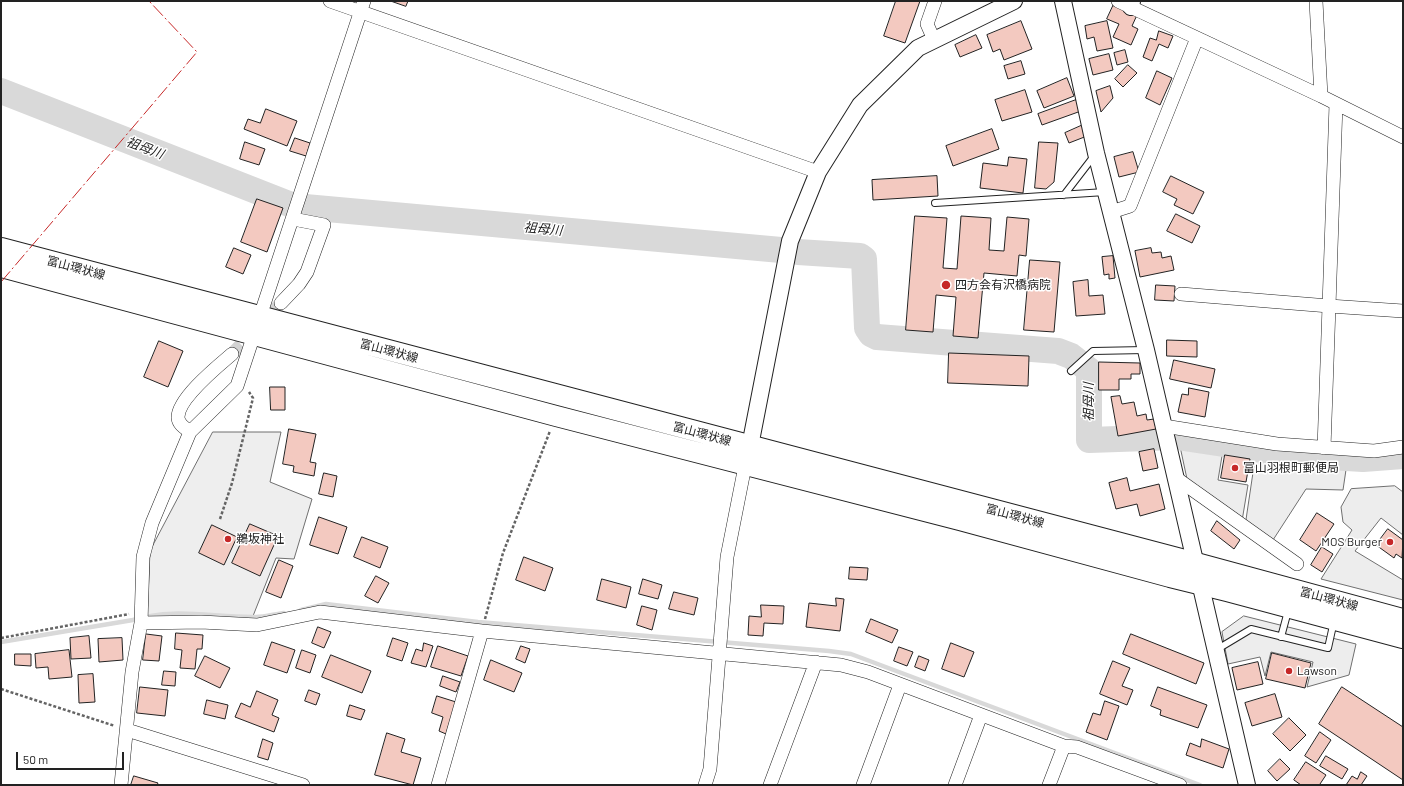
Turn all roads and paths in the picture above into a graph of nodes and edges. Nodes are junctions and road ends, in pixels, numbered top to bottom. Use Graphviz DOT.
graph roads {
  1 [pos="330,1"];
  2 [pos="935,1"];
  3 [pos="1014,1"];
  4 [pos="1063,1"];
  5 [pos="1316,1"];
  6 [pos="1127,3"];
  7 [pos="362,6"];
  8 [pos="1197,38"];
  9 [pos="934,40"];
  10 [pos="1321,96"];
  11 [pos="1336,104"];
  12 [pos="1403,137"];
  13 [pos="1096,153"];
  14 [pos="818,172"];
  15 [pos="1106,192"];
  16 [pos="1064,195"];
  17 [pos="935,203"];
  18 [pos="1111,212"];
  19 [pos="293,219"];
  20 [pos="1,248"];
  21 [pos="1,267"];
  22 [pos="1181,294"];
  23 [pos="282,303"];
  24 [pos="1329,306"];
  25 [pos="1403,311"];
  26 [pos="260,316"];
  27 [pos="253,335"];
  28 [pos="1146,350"];
  29 [pos="232,354"];
  30 [pos="1071,371"];
  31 [pos="240,378"];
  32 [pos="556,416"];
  33 [pos="1164,426"];
  34 [pos="190,432"];
  35 [pos="750,446"];
  36 [pos="1403,447"];
  37 [pos="1324,448"];
  38 [pos="745,466"];
  39 [pos="1176,478"];
  40 [pos="220,519"];
  41 [pos="1196,563"];
  42 [pos="1297,564"];
  43 [pos="1201,585"];
  44 [pos="1289,607"];
  45 [pos="141,617"];
  46 [pos="1403,619"];
  47 [pos="1335,620"];
  48 [pos="482,631"];
  49 [pos="1281,636"];
  50 [pos="1,638"];
  51 [pos="1403,638"];
  52 [pos="1216,650"];
  53 [pos="719,654"];
  54 [pos="816,662"];
  55 [pos="900,685"];
  56 [pos="1,689"];
  57 [pos="981,715"];
  58 [pos="127,730"];
  59 [pos="1064,746"];
  60 [pos="121,785"];
  61 [pos="303,785"];
  62 [pos="438,785"];
  63 [pos="705,785"];
  64 [pos="770,785"];
  65 [pos="863,785"];
  66 [pos="955,785"];
  67 [pos="1049,785"];
  68 [pos="1180,785"];
  69 [pos="1247,785"];
  1 -- 7 [label="street"];
  2 -- 9 [label="street"];
  3 -- 9 [label="street"];
  4 -- 13 [label="street"];
  5 -- 10 [label="street"];
  6 -- 8 [label="street"];
  7 -- 14 [label="street"];
  7 -- 19 [label="street"];
  8 -- 10 [label="street"];
  8 -- 18 [label="street"];
  9 -- 14 [label="street"];
  10 -- 11 [label="street"];
  11 -- 12 [label="street"];
  11 -- 24 [label="street"];
  13 -- 15 [label="street"];
  13 -- 16 [label="lane"];
  14 -- 35 [label="street"];
  15 -- 16 [label="lane"];
  15 -- 18 [label="street"];
  16 -- 17 [label="lane"];
  18 -- 28 [label="street"];
  19 -- 23 [label="street"];
  19 -- 26 [label="street"];
  20 -- 26 [label="main road, 富山環状線"];
  21 -- 27 [label="main road, 富山環状線"];
  22 -- 24 [label="street"];
  24 -- 25 [label="street"];
  24 -- 37 [label="street"];
  26 -- 27 [label="street"];
  26 -- 35 [label="main road, 富山環状線"];
  27 -- 31 [label="street"];
  27 -- 32 [label="main road, 富山環状線"];
  28 -- 30 [label="lane"];
  28 -- 33 [label="street"];
  29 -- 34 [label="street"];
  31 -- 34 [label="street"];
  31 -- 40 [label="path"];
  32 -- 38 [label="main road, 富山環状線"];
  32 -- 48 [label="path"];
  33 -- 37 [label="street"];
  33 -- 39 [label="street"];
  34 -- 45 [label="street"];
  35 -- 41 [label="main road, 富山環状線"];
  36 -- 37 [label="street"];
  38 -- 43 [label="main road, 富山環状線"];
  38 -- 53 [label="street"];
  39 -- 41 [label="street"];
  39 -- 42 [label="street"];
  41 -- 43 [label="street"];
  41 -- 46 [label="main road, 富山環状線"];
  43 -- 44 [label="main road, 富山環状線"];
  43 -- 52 [label="street"];
  44 -- 47 [label="main road, 富山環状線"];
  44 -- 49 [label="lane"];
  45 -- 48 [label="street"];
  45 -- 50 [label="path"];
  45 -- 58 [label="street"];
  47 -- 49 [label="lane"];
  47 -- 51 [label="main road, 富山環状線"];
  48 -- 53 [label="street"];
  48 -- 62 [label="street"];
  49 -- 52 [label="lane"];
  52 -- 69 [label="street"];
  53 -- 54 [label="street"];
  53 -- 63 [label="street"];
  54 -- 55 [label="street"];
  54 -- 64 [label="street"];
  55 -- 57 [label="street"];
  55 -- 65 [label="street"];
  56 -- 58 [label="path"];
  57 -- 59 [label="street"];
  57 -- 66 [label="street"];
  58 -- 60 [label="street"];
  58 -- 61 [label="street"];
  59 -- 67 [label="street"];
  59 -- 68 [label="street"];
}
